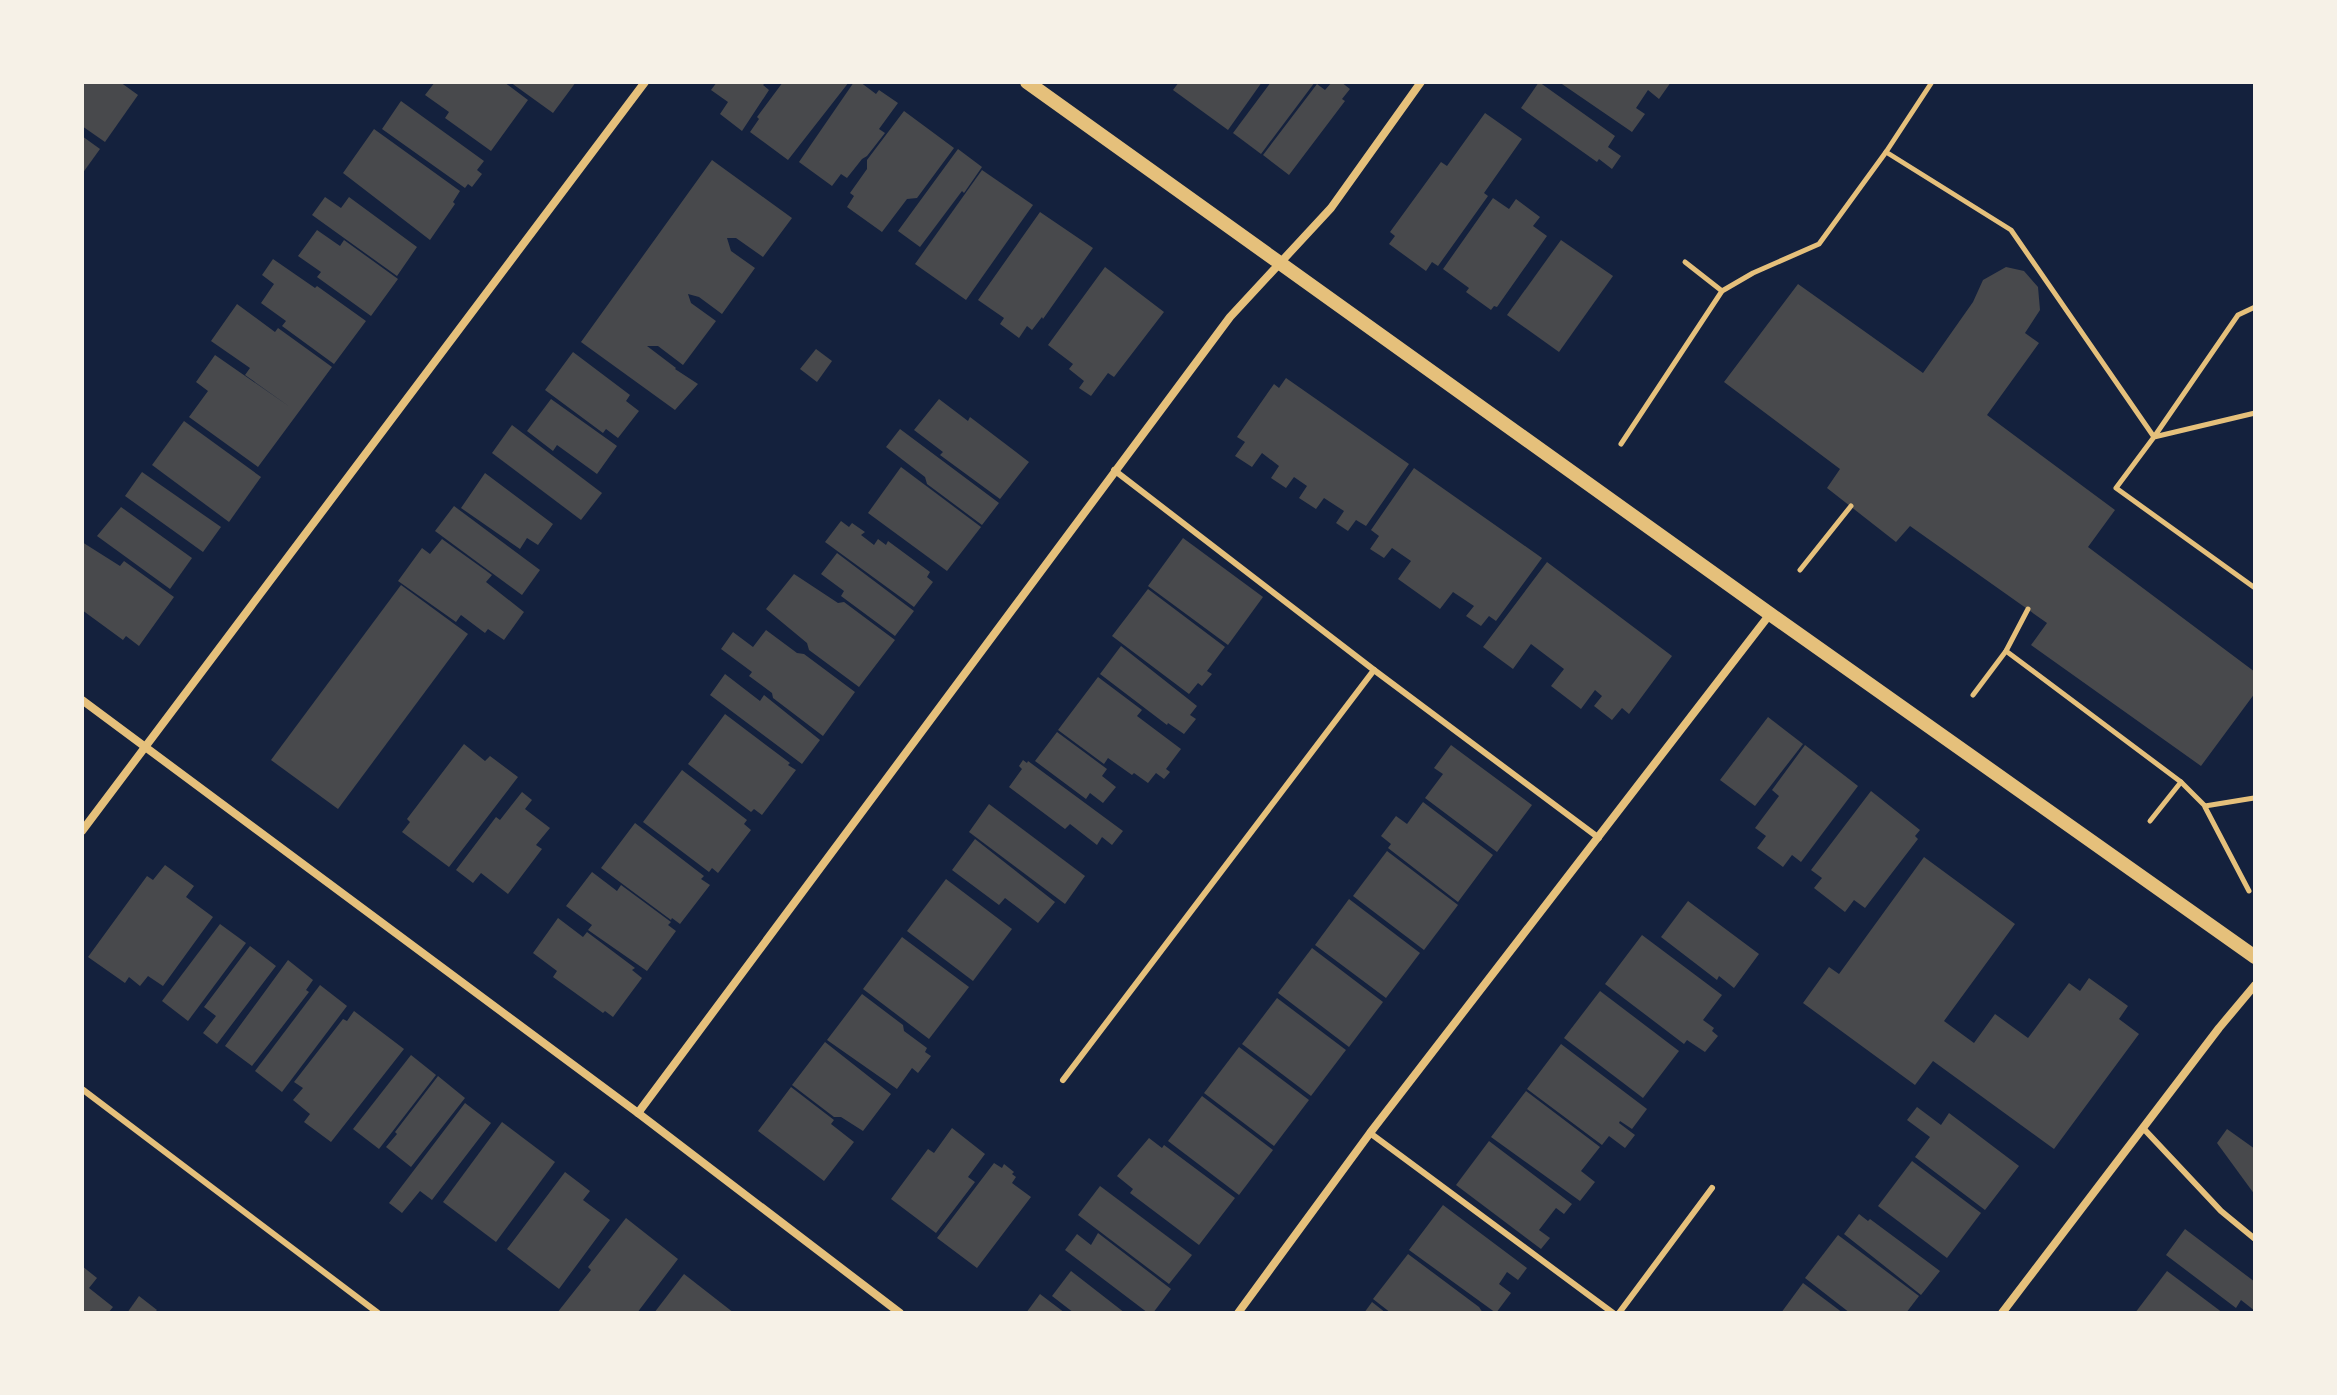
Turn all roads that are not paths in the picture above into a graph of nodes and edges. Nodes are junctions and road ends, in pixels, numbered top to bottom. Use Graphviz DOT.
graph roads {
  1 [pos="645,82"];
  2 [pos="1027,82"];
  3 [pos="1421,82"];
  4 [pos="1279,261"];
  5 [pos="1114,470"];
  6 [pos="1770,614"];
  7 [pos="1374,670"];
  8 [pos="82,700"];
  9 [pos="144,748"];
  10 [pos="82,831"];
  11 [pos="1599,838"];
  12 [pos="2255,957"];
  13 [pos="2255,985"];
  14 [pos="1063,1080"];
  15 [pos="82,1089"];
  16 [pos="638,1113"];
  17 [pos="2143,1128"];
  18 [pos="1370,1133"];
  19 [pos="1712,1188"];
  20 [pos="2255,1239"];
  21 [pos="378,1313"];
  22 [pos="900,1313"];
  23 [pos="1238,1313"];
  24 [pos="1613,1313"];
  25 [pos="1619,1313"];
  26 [pos="2002,1313"];
  1 -- 9 [label="street"];
  2 -- 4 [label="street"];
  3 -- 4 [label="street"];
  4 -- 5 [label="street"];
  4 -- 6 [label="street"];
  5 -- 7 [label="lane"];
  5 -- 16 [label="street"];
  6 -- 11 [label="street"];
  6 -- 12 [label="street"];
  7 -- 11 [label="lane"];
  7 -- 14 [label="lane"];
  8 -- 9 [label="street"];
  9 -- 10 [label="street"];
  9 -- 16 [label="street"];
  11 -- 18 [label="street"];
  13 -- 17 [label="street"];
  15 -- 21 [label="lane"];
  16 -- 22 [label="street"];
  17 -- 20 [label="lane"];
  17 -- 26 [label="street"];
  18 -- 23 [label="street"];
  18 -- 24 [label="lane"];
  19 -- 25 [label="lane"];
}
